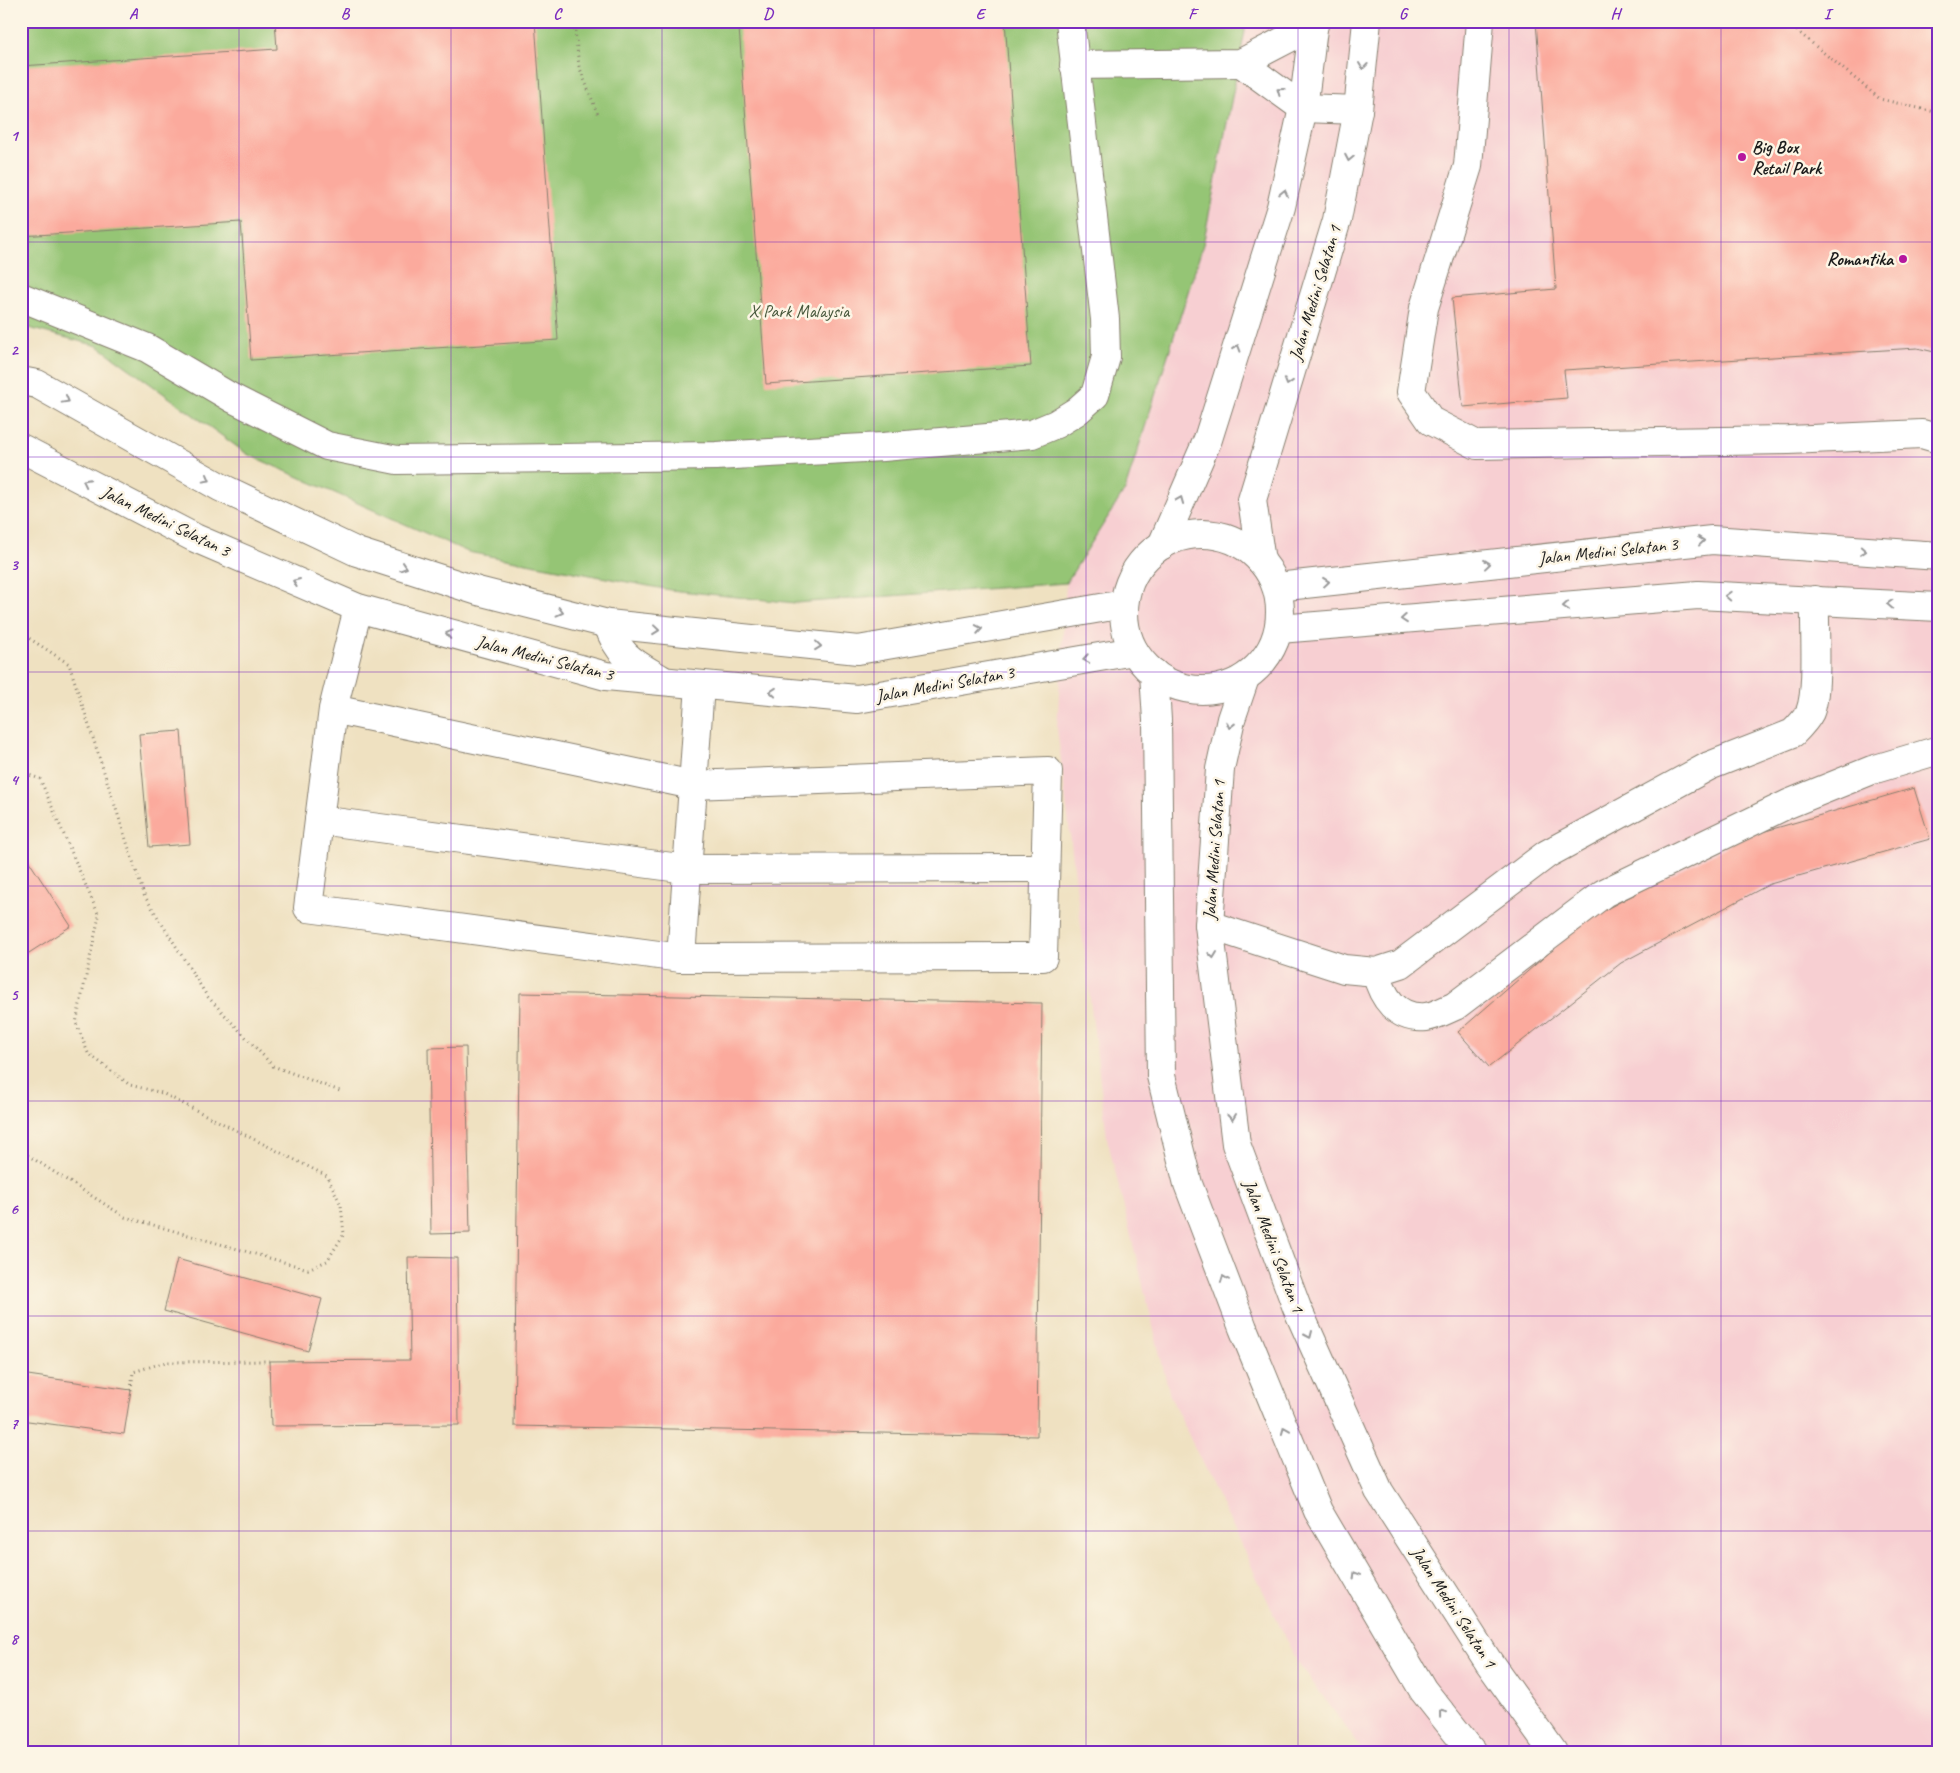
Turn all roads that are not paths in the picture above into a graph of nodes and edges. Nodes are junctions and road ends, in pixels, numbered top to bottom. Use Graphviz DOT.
graph roads {
  1 [pos="1070,21"];
  2 [pos="1368,21"];
  3 [pos="1480,21"];
  4 [pos="1314,23"];
  5 [pos="1241,63"];
  6 [pos="1074,65"];
  7 [pos="1303,108"];
  8 [pos="1358,110"];
  9 [pos="21,297"];
  10 [pos="21,381"];
  11 [pos="1939,439"];
  12 [pos="21,448"];
  13 [pos="1162,545"];
  14 [pos="1939,556"];
  15 [pos="1261,561"];
  16 [pos="1277,587"];
  17 [pos="1815,600"];
  18 [pos="1124,604"];
  19 [pos="1939,606"];
  20 [pos="358,608"];
  21 [pos="608,624"];
  22 [pos="1280,629"];
  23 [pos="1134,651"];
  24 [pos="1154,674"];
  25 [pos="1245,678"];
  26 [pos="667,682"];
  27 [pos="700,685"];
  28 [pos="333,708"];
  29 [pos="1939,750"];
  30 [pos="693,785"];
  31 [pos="319,820"];
  32 [pos="687,868"];
  33 [pos="1044,868"];
  34 [pos="1209,925"];
  35 [pos="681,958"];
  36 [pos="1376,972"];
  37 [pos="1472,1752"];
  38 [pos="1554,1752"];
  1 -- 6 [label="street"];
  2 -- 8 [label="street, Jalan Medini Selatan 1, one-way"];
  3 -- 11 [label="street"];
  4 -- 5 [label="street"];
  4 -- 7 [label="street"];
  5 -- 6 [label="street"];
  7 -- 5 [label="street, one-way"];
  6 -- 9 [label="street"];
  7 -- 8 [label="street"];
  13 -- 7 [label="street, one-way"];
  8 -- 15 [label="street, Jalan Medini Selatan 1, one-way"];
  10 -- 21 [label="street, one-way"];
  20 -- 12 [label="street, Jalan Medini Selatan 3, one-way"];
  13 -- 15 [label="street"];
  13 -- 18 [label="street"];
  16 -- 14 [label="street, Jalan Medini Selatan 3, one-way"];
  15 -- 16 [label="street"];
  16 -- 22 [label="street"];
  19 -- 17 [label="street, one-way"];
  17 -- 22 [label="street, one-way"];
  17 -- 36 [label="street"];
  21 -- 18 [label="street, one-way"];
  18 -- 23 [label="street"];
  26 -- 20 [label="street, Jalan Medini Selatan 3, one-way"];
  20 -- 28 [label="street"];
  21 -- 26 [label="street"];
  22 -- 25 [label="street"];
  23 -- 24 [label="street"];
  23 -- 27 [label="street, Jalan Medini Selatan 3, one-way"];
  24 -- 25 [label="street"];
  37 -- 24 [label="street, one-way"];
  25 -- 34 [label="street, Jalan Medini Selatan 1, one-way"];
  26 -- 27 [label="street, Jalan Medini Selatan 3"];
  27 -- 30 [label="street"];
  28 -- 30 [label="street"];
  28 -- 31 [label="street"];
  29 -- 36 [label="street"];
  30 -- 32 [label="street"];
  30 -- 33 [label="street"];
  31 -- 32 [label="street"];
  31 -- 35 [label="street"];
  32 -- 33 [label="street"];
  32 -- 35 [label="street"];
  33 -- 35 [label="street"];
  34 -- 36 [label="street"];
  34 -- 38 [label="street, Jalan Medini Selatan 1, one-way"];
}
